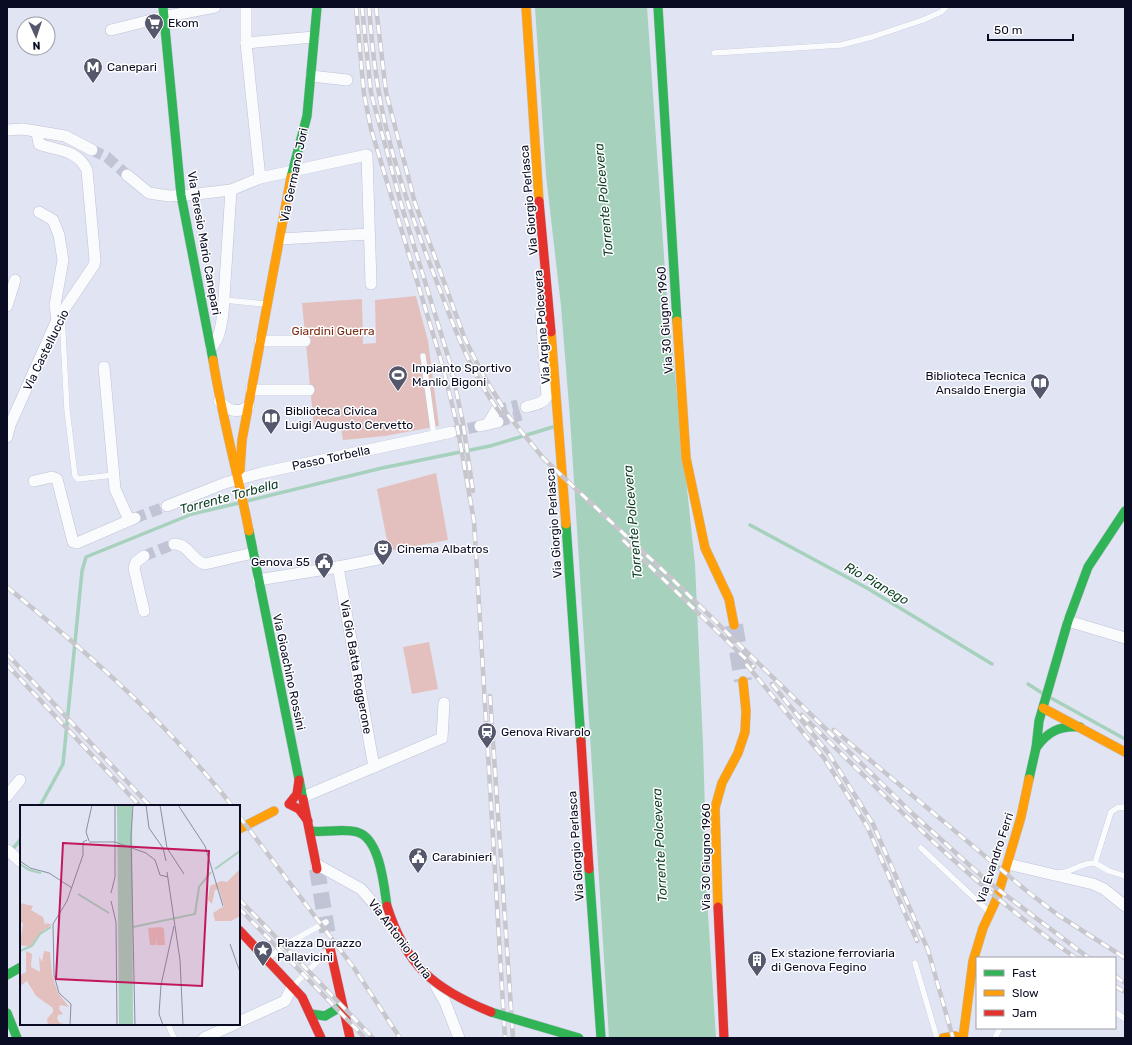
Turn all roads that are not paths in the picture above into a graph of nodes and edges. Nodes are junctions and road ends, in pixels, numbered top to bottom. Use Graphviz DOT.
graph roads {
  1 [pos="214,7"];
  2 [pos="246,7"];
  3 [pos="317,7"];
  4 [pos="526,7"];
  5 [pos="658,7"];
  6 [pos="946,7"];
  7 [pos="163,12"];
  8 [pos="111,30"];
  9 [pos="314,37"];
  10 [pos="246,43"];
  11 [pos="714,53"];
  12 [pos="311,76"];
  13 [pos="348,80"];
  14 [pos="7,130"];
  15 [pos="37,132"];
  16 [pos="92,150"];
  17 [pos="292,170"];
  18 [pos="127,175"];
  19 [pos="260,178"];
  20 [pos="538,186"];
  21 [pos="230,190"];
  22 [pos="181,195"];
  23 [pos="39,212"];
  24 [pos="369,234"];
  25 [pos="280,239"];
  26 [pos="15,280"];
  27 [pos="371,284"];
  28 [pos="224,300"];
  29 [pos="267,304"];
  30 [pos="7,306"];
  31 [pos="60,316"];
  32 [pos="260,341"];
  33 [pos="305,341"];
  34 [pos="211,348"];
  35 [pos="423,356"];
  36 [pos="104,367"];
  37 [pos="251,390"];
  38 [pos="309,390"];
  39 [pos="219,401"];
  40 [pos="249,406"];
  41 [pos="522,409"];
  42 [pos="496,410"];
  43 [pos="489,424"];
  44 [pos="452,432"];
  45 [pos="226,433"];
  46 [pos="434,436"];
  47 [pos="7,437"];
  48 [pos="242,440"];
  49 [pos="114,476"];
  50 [pos="34,481"];
  51 [pos="240,482"];
  52 [pos="167,506"];
  53 [pos="1125,511"];
  54 [pos="174,544"];
  55 [pos="253,553"];
  56 [pos="144,556"];
  57 [pos="378,559"];
  58 [pos="338,567"];
  59 [pos="258,580"];
  60 [pos="572,610"];
  61 [pos="144,611"];
  62 [pos="1068,621"];
  63 [pos="734,625"];
  64 [pos="1125,638"];
  65 [pos="566,654"];
  66 [pos="743,681"];
  67 [pos="444,703"];
  68 [pos="1043,708"];
  69 [pos="1080,726"];
  70 [pos="1036,748"];
  71 [pos="1125,752"];
  72 [pos="374,767"];
  73 [pos="299,777"];
  74 [pos="20,780"];
  75 [pos="7,796"];
  76 [pos="304,797"];
  77 [pos="1125,807"];
  78 [pos="274,812"];
  79 [pos="308,821"];
  80 [pos="240,829"];
  81 [pos="310,831"];
  82 [pos="921,848"];
  83 [pos="7,850"];
  84 [pos="20,861"];
  85 [pos="1095,863"];
  86 [pos="1008,864"];
  87 [pos="316,866"];
  88 [pos="1052,874"];
  89 [pos="1125,876"];
  90 [pos="582,905"];
  91 [pos="1125,906"];
  92 [pos="990,913"];
  93 [pos="326,922"];
  94 [pos="240,931"];
  95 [pos="330,948"];
  96 [pos="267,960"];
  97 [pos="915,963"];
  98 [pos="20,967"];
  99 [pos="7,975"];
  100 [pos="292,987"];
  101 [pos="342,1006"];
  102 [pos="7,1013"];
  103 [pos="1116,1013"];
  104 [pos="311,1014"];
  105 [pos="1125,1019"];
  106 [pos="240,1022"];
  107 [pos="168,1025"];
  108 [pos="232,1025"];
  109 [pos="1000,1029"];
  110 [pos="726,1035"];
  111 [pos="17,1038"];
  112 [pos="174,1038"];
  113 [pos="204,1038"];
  114 [pos="321,1038"];
  115 [pos="350,1038"];
  116 [pos="459,1038"];
  117 [pos="579,1038"];
  118 [pos="592,1038"];
  119 [pos="601,1038"];
  120 [pos="938,1038"];
  121 [pos="943,1038"];
  122 [pos="960,1038"];
  123 [pos="963,1038"];
  124 [pos="995,1038"];
  1 -- 7 [label="street"];
  2 -- 10 [label="street"];
  3 -- 9 [label="main road, Via Germano Jori"];
  4 -- 20 [label="main road, Via Giorgio Perlasca"];
  5 -- 63 [label="main road, Via 30 Giugno 1960"];
  6 -- 11 [label="lane"];
  7 -- 8 [label="street"];
  7 -- 22 [label="main road, Via Teresio Mario Canepari"];
  9 -- 10 [label="street"];
  9 -- 12 [label="main road, Via Germano Jori"];
  10 -- 19 [label="street"];
  12 -- 13 [label="street"];
  12 -- 17 [label="main road, Via Germano Jori"];
  14 -- 15 [label="street"];
  15 -- 16 [label="street"];
  15 -- 31 [label="street, Via Castelluccio"];
  17 -- 19 [label="street"];
  17 -- 24 [label="street"];
  17 -- 25 [label="main road, Via Germano Jori"];
  18 -- 22 [label="street"];
  19 -- 21 [label="street"];
  20 -- 41 [label="street, Via Argine Polcevera"];
  20 -- 60 [label="main road, Via Giorgio Perlasca"];
  21 -- 22 [label="street"];
  21 -- 28 [label="street"];
  22 -- 34 [label="main road, Via Teresio Mario Canepari"];
  23 -- 31 [label="street"];
  24 -- 25 [label="street"];
  24 -- 27 [label="street"];
  25 -- 29 [label="main road, Via Germano Jori"];
  26 -- 30 [label="street"];
  28 -- 29 [label="lane"];
  28 -- 34 [label="street"];
  29 -- 32 [label="main road, Via Germano Jori"];
  31 -- 47 [label="street, Via Castelluccio"];
  31 -- 49 [label="lane"];
  32 -- 33 [label="street"];
  32 -- 37 [label="main road, Via Germano Jori"];
  34 -- 39 [label="main road, Via Teresio Mario Canepari"];
  35 -- 46 [label="lane"];
  36 -- 49 [label="street"];
  37 -- 38 [label="street"];
  37 -- 40 [label="main road, Via Germano Jori"];
  39 -- 40 [label="street"];
  39 -- 45 [label="main road, Via Teresio Mario Canepari"];
  40 -- 48 [label="main road, Via Germano Jori"];
  42 -- 43 [label="street"];
  44 -- 46 [label="street, Passo Torbella"];
  45 -- 48 [label="street"];
  45 -- 51 [label="main road, Via Teresio Mario Canepari"];
  46 -- 51 [label="street, Passo Torbella"];
  48 -- 51 [label="main road, Via Germano Jori"];
  49 -- 50 [label="street"];
  51 -- 52 [label="street, Passo Torbella"];
  51 -- 55 [label="main road, Via Gioachino Rossini"];
  53 -- 62 [label="main road, Via Evandro Ferri"];
  54 -- 55 [label="street"];
  55 -- 59 [label="main road, Via Gioachino Rossini"];
  56 -- 61 [label="street"];
  57 -- 58 [label="street"];
  58 -- 59 [label="street"];
  58 -- 72 [label="street, Via Gio Batta Roggerone"];
  59 -- 73 [label="main road, Via Gioachino Rossini"];
  60 -- 65 [label="main road"];
  60 -- 119 [label="main road, Via Giorgio Perlasca"];
  62 -- 64 [label="street"];
  62 -- 68 [label="main road, Via Evandro Ferri"];
  66 -- 110 [label="main road, Via 30 Giugno 1960"];
  67 -- 72 [label="street"];
  68 -- 69 [label="main road"];
  68 -- 70 [label="main road, Via Evandro Ferri"];
  69 -- 70 [label="main road"];
  69 -- 71 [label="main road"];
  70 -- 86 [label="main road, Via Evandro Ferri"];
  72 -- 76 [label="street"];
  73 -- 76 [label="main road, Via Gioachino Rossini"];
  73 -- 79 [label="main road"];
  74 -- 75 [label="street"];
  76 -- 79 [label="main road, Via Gioachino Rossini"];
  77 -- 85 [label="lane"];
  78 -- 80 [label="main road"];
  79 -- 81 [label="main road, Via Gioachino Rossini"];
  81 -- 87 [label="main road, Via Gioachino Rossini"];
  81 -- 117 [label="main road, bridge"];
  82 -- 92 [label="lane"];
  83 -- 84 [label="street"];
  85 -- 88 [label="lane"];
  85 -- 89 [label="lane"];
  86 -- 88 [label="street"];
  86 -- 92 [label="main road, Via Evandro Ferri"];
  87 -- 116 [label="street, Via Antonio Duria"];
  88 -- 91 [label="street"];
  90 -- 118 [label="main road"];
  92 -- 123 [label="main road, Via Evandro Ferri"];
  93 -- 96 [label="lane"];
  94 -- 96 [label="main road"];
  95 -- 100 [label="lane"];
  95 -- 101 [label="main road"];
  96 -- 100 [label="main road"];
  97 -- 120 [label="lane"];
  98 -- 99 [label="main road"];
  100 -- 104 [label="main road"];
  100 -- 106 [label="street"];
  101 -- 104 [label="main road"];
  101 -- 115 [label="main road"];
  102 -- 111 [label="main road"];
  103 -- 105 [label="lane"];
  104 -- 114 [label="main road"];
  107 -- 112 [label="lane"];
  108 -- 113 [label="street"];
  109 -- 124 [label="lane"];
  121 -- 122 [label="main road"];
}
